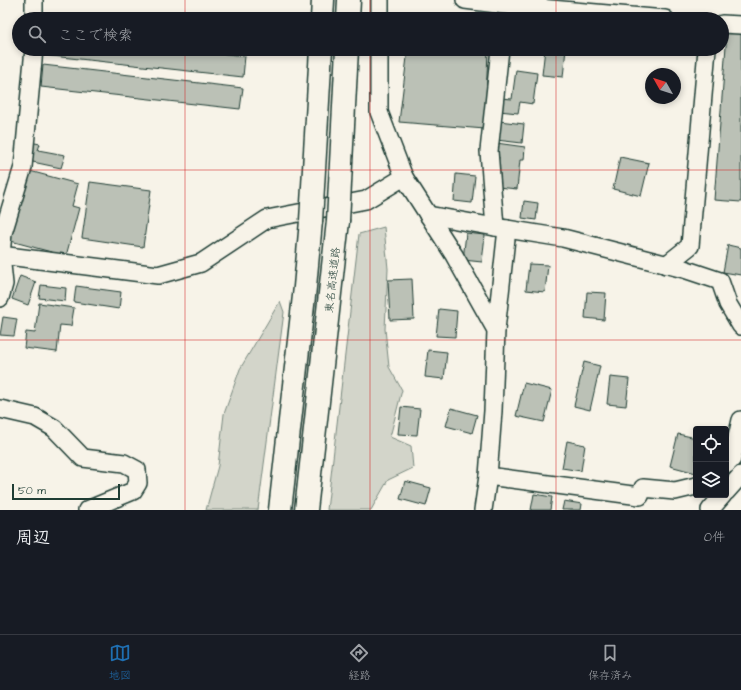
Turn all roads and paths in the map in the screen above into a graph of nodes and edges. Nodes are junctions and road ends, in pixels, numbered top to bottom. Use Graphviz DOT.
graph roads {
  1 [pos="34,0"];
  2 [pos="323,0"];
  3 [pos="349,0"];
  4 [pos="380,0"];
  5 [pos="465,0"];
  6 [pos="34,12"];
  7 [pos="322,12"];
  8 [pos="348,12"];
  9 [pos="380,12"];
  10 [pos="504,12"];
  11 [pos="729,24"];
  12 [pos="741,25"];
  13 [pos="33,56"];
  14 [pos="321,56"];
  15 [pos="347,56"];
  16 [pos="379,56"];
  17 [pos="499,56"];
  18 [pos="706,56"];
  19 [pos="404,177"];
  20 [pos="428,215"];
  21 [pos="501,228"];
  22 [pos="0,255"];
  23 [pos="666,265"];
  24 [pos="0,298"];
  25 [pos="741,326"];
  26 [pos="496,330"];
  27 [pos="0,409"];
  28 [pos="741,420"];
  29 [pos="729,462"];
  30 [pos="741,475"];
  31 [pos="488,476"];
  32 [pos="693,487"];
  33 [pos="729,489"];
  34 [pos="720,498"];
  35 [pos="87,510"];
  36 [pos="280,510"];
  37 [pos="306,510"];
  38 [pos="483,510"];
  39 [pos="710,510"];
  1 -- 6 [label="street"];
  2 -- 7 [label="highway"];
  3 -- 8 [label="highway"];
  4 -- 9 [label="street"];
  5 -- 10 [label="street"];
  11 -- 12 [label="street"];
  13 -- 22 [label="street"];
  14 -- 36 [label="highway, bridge"];
  15 -- 37 [label="highway, 東名高速道路, bridge"];
  16 -- 19 [label="street"];
  17 -- 21 [label="street"];
  18 -- 23 [label="street"];
  19 -- 20 [label="street"];
  19 -- 22 [label="street"];
  20 -- 21 [label="street"];
  20 -- 26 [label="street"];
  21 -- 23 [label="street"];
  21 -- 26 [label="street"];
  22 -- 24 [label="street"];
  23 -- 25 [label="street"];
  26 -- 31 [label="street"];
  27 -- 35 [label="street"];
  28 -- 29 [label="street"];
  30 -- 33 [label="street"];
  31 -- 32 [label="street"];
  31 -- 38 [label="street"];
  34 -- 39 [label="street"];
}
